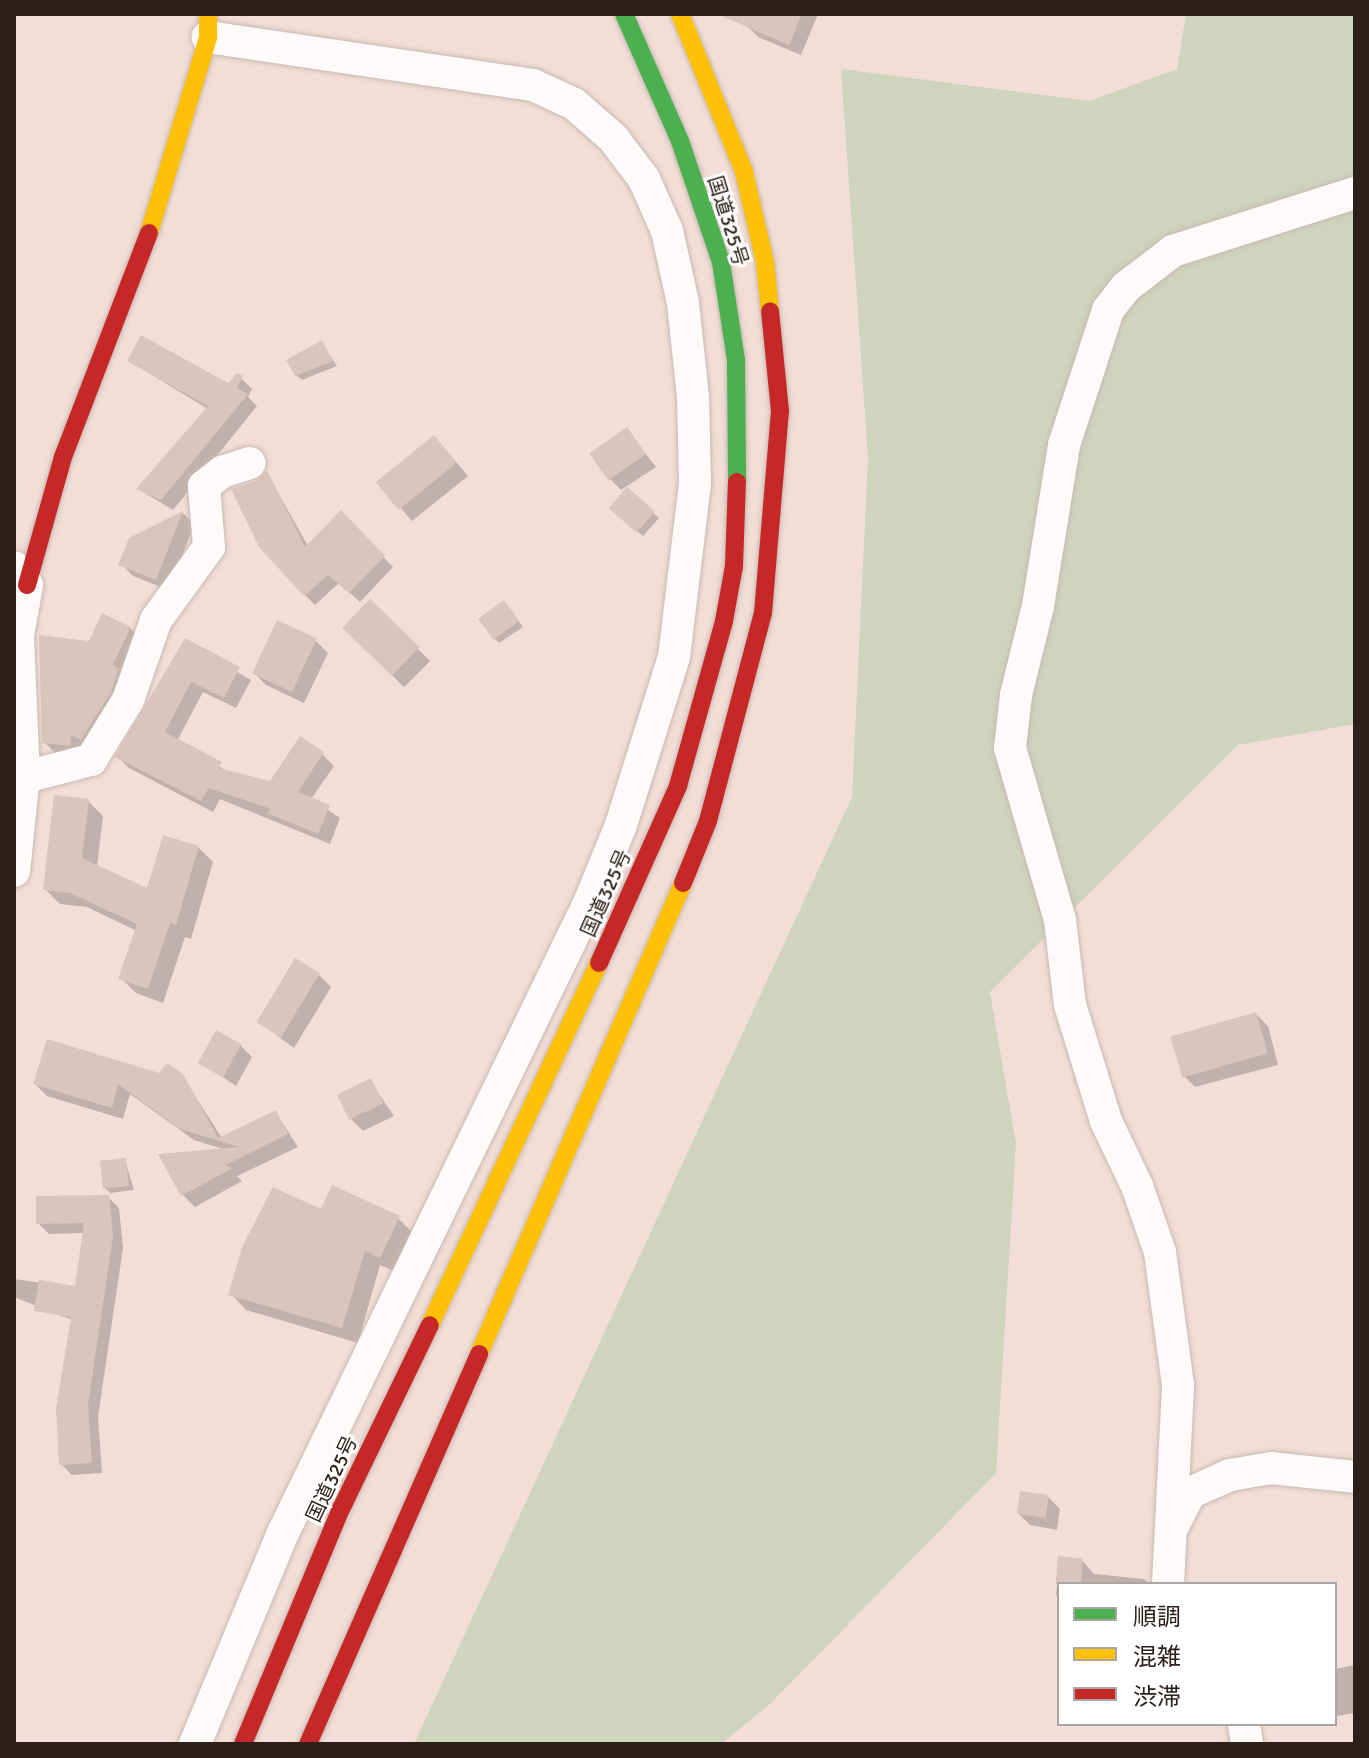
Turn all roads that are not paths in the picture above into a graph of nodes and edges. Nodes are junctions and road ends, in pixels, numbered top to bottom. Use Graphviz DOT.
graph roads {
  1 [pos="624,14"];
  2 [pos="680,14"];
  3 [pos="208,25"];
  4 [pos="1355,193"];
  5 [pos="250,463"];
  6 [pos="20,576"];
  7 [pos="19,778"];
  8 [pos="14,871"];
  9 [pos="1355,1477"];
  10 [pos="1169,1533"];
  11 [pos="1168,1582"];
  12 [pos="195,1744"];
  13 [pos="243,1744"];
  14 [pos="308,1744"];
  1 -- 13 [label="main road, 国道325号"];
  2 -- 14 [label="main road, 国道325号"];
  3 -- 6 [label="main road"];
  3 -- 12 [label="street"];
  4 -- 10 [label="street"];
  5 -- 7 [label="street"];
  6 -- 7 [label="street"];
  7 -- 8 [label="street"];
  9 -- 10 [label="street"];
  10 -- 11 [label="street"];
}
